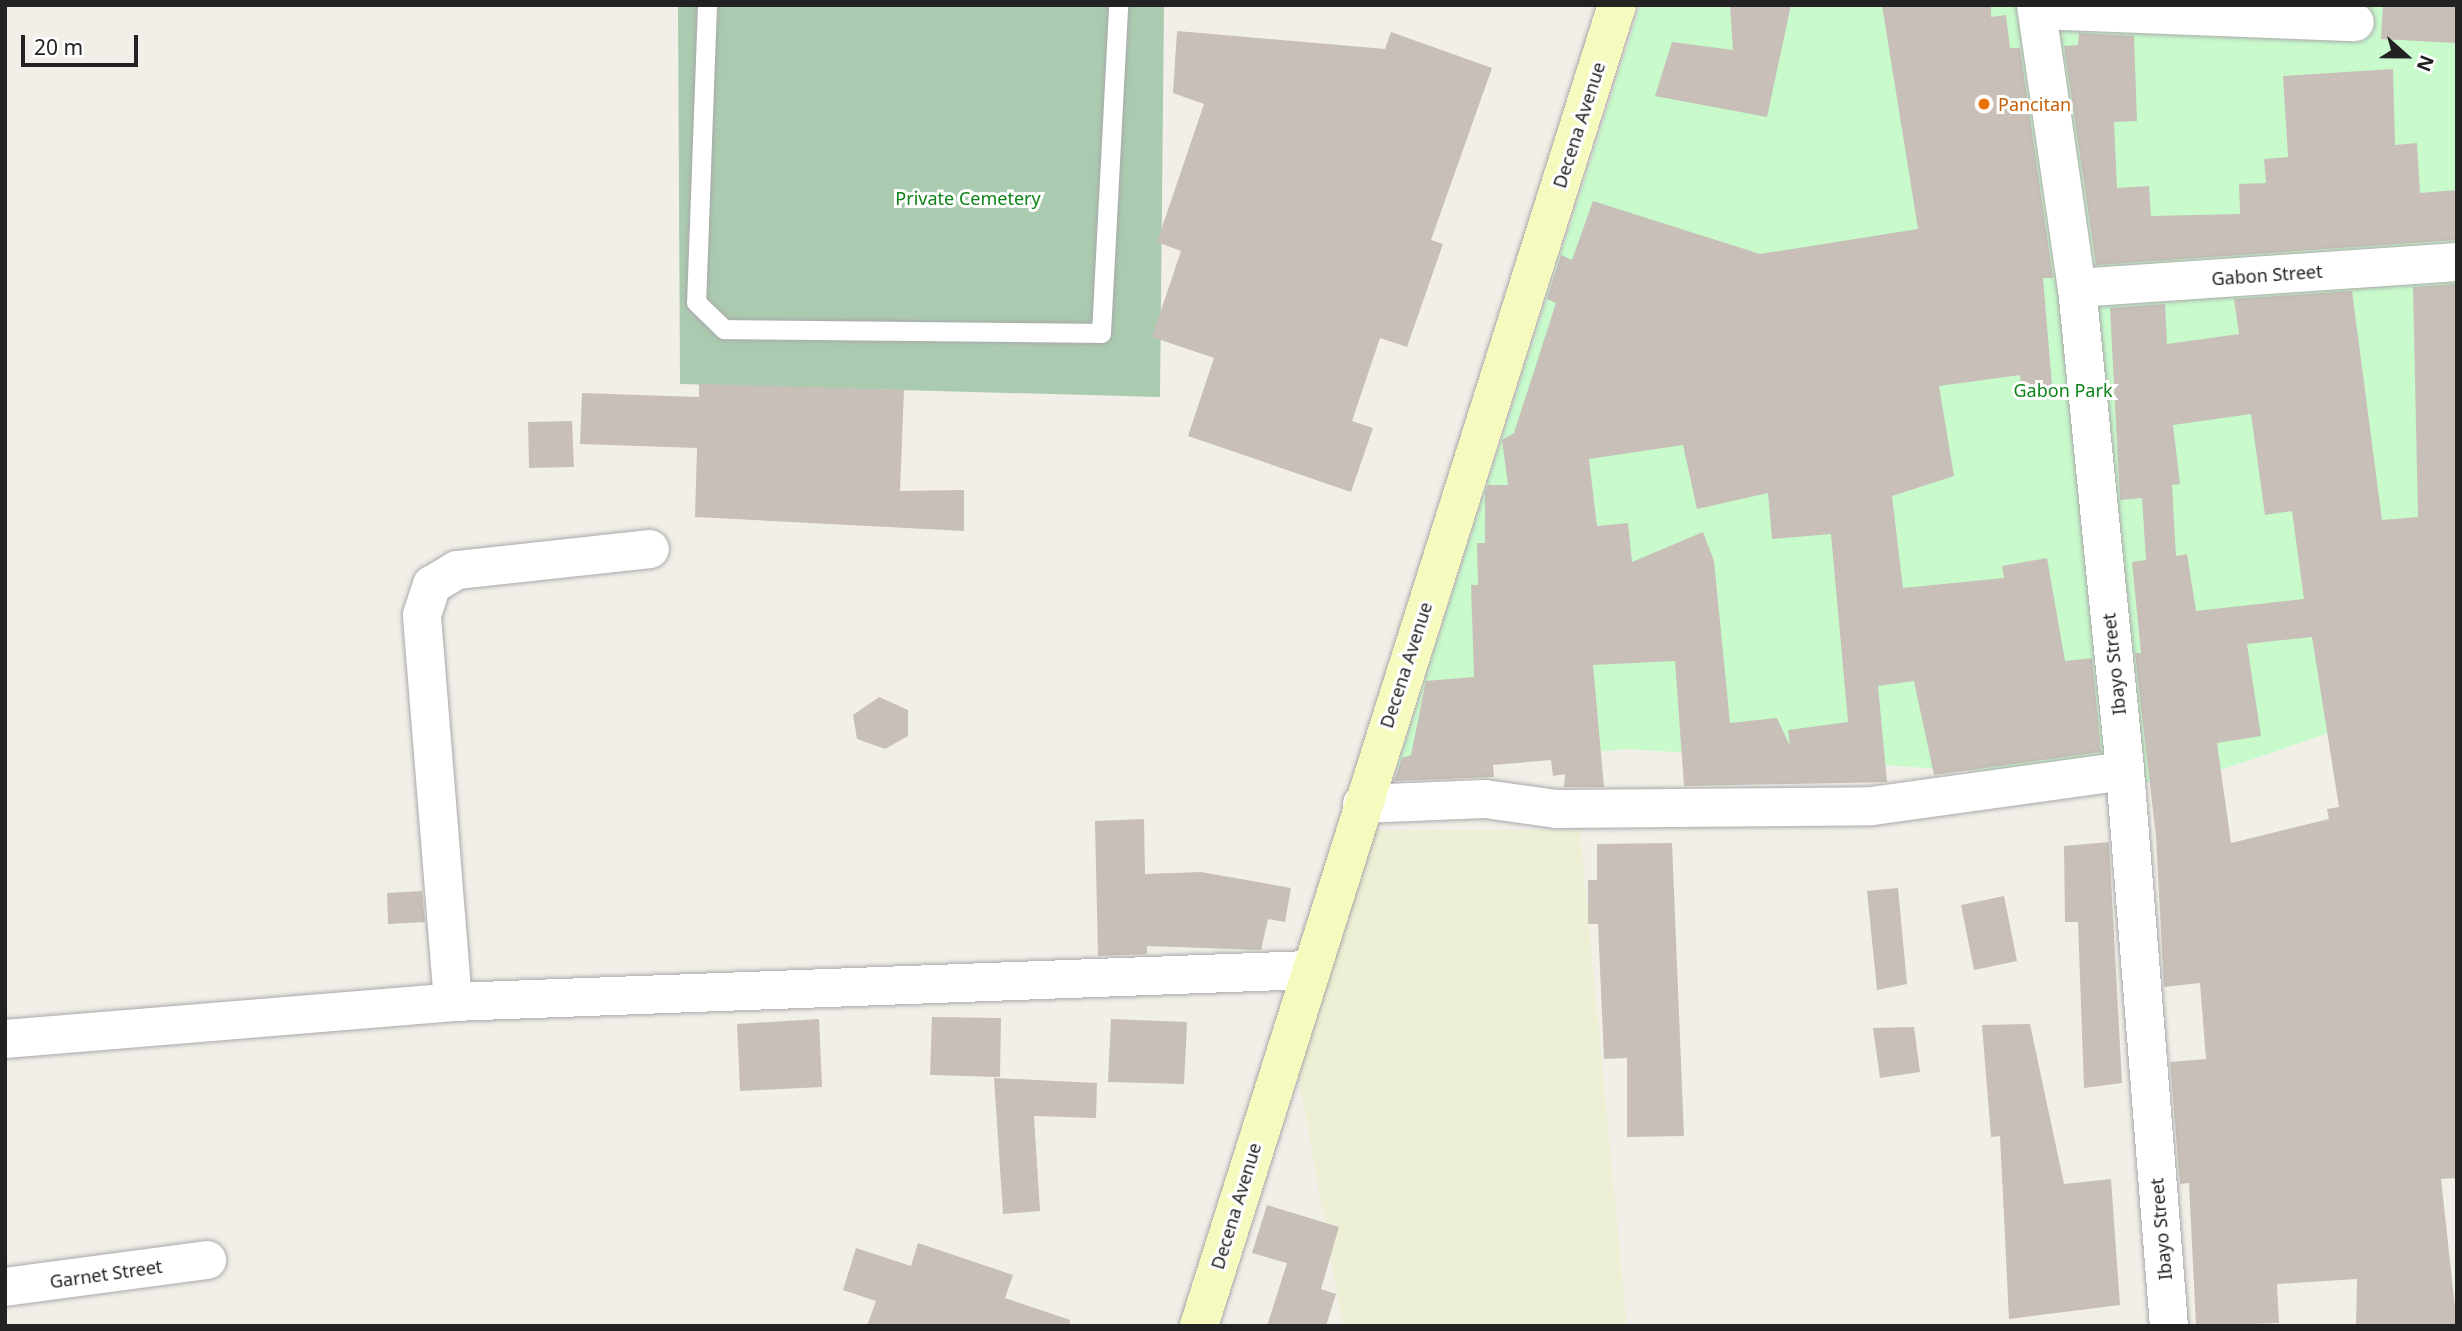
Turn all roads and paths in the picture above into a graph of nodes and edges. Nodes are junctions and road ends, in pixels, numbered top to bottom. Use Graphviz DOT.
graph roads {
  1 [pos="707,5"];
  2 [pos="1118,5"];
  3 [pos="1617,5"];
  4 [pos="2037,8"];
  5 [pos="2355,22"];
  6 [pos="2457,261"];
  7 [pos="2077,288"];
  8 [pos="650,550"];
  9 [pos="2125,771"];
  10 [pos="1362,804"];
  11 [pos="1309,970"];
  12 [pos="453,1002"];
  13 [pos="5,1039"];
  14 [pos="207,1260"];
  15 [pos="5,1287"];
  16 [pos="1199,1326"];
  17 [pos="2169,1326"];
  1 -- 2 [label="lane"];
  3 -- 10 [label="main road, Decena Avenue"];
  4 -- 5 [label="street"];
  4 -- 7 [label="street, Ibayo Street"];
  6 -- 7 [label="street, Gabon Street"];
  7 -- 9 [label="street, Ibayo Street"];
  8 -- 12 [label="street"];
  9 -- 10 [label="street"];
  9 -- 17 [label="street, Ibayo Street"];
  10 -- 11 [label="main road, Decena Avenue"];
  11 -- 12 [label="street"];
  11 -- 16 [label="main road, Decena Avenue"];
  12 -- 13 [label="street"];
  14 -- 15 [label="street, Garnet Street"];
}
